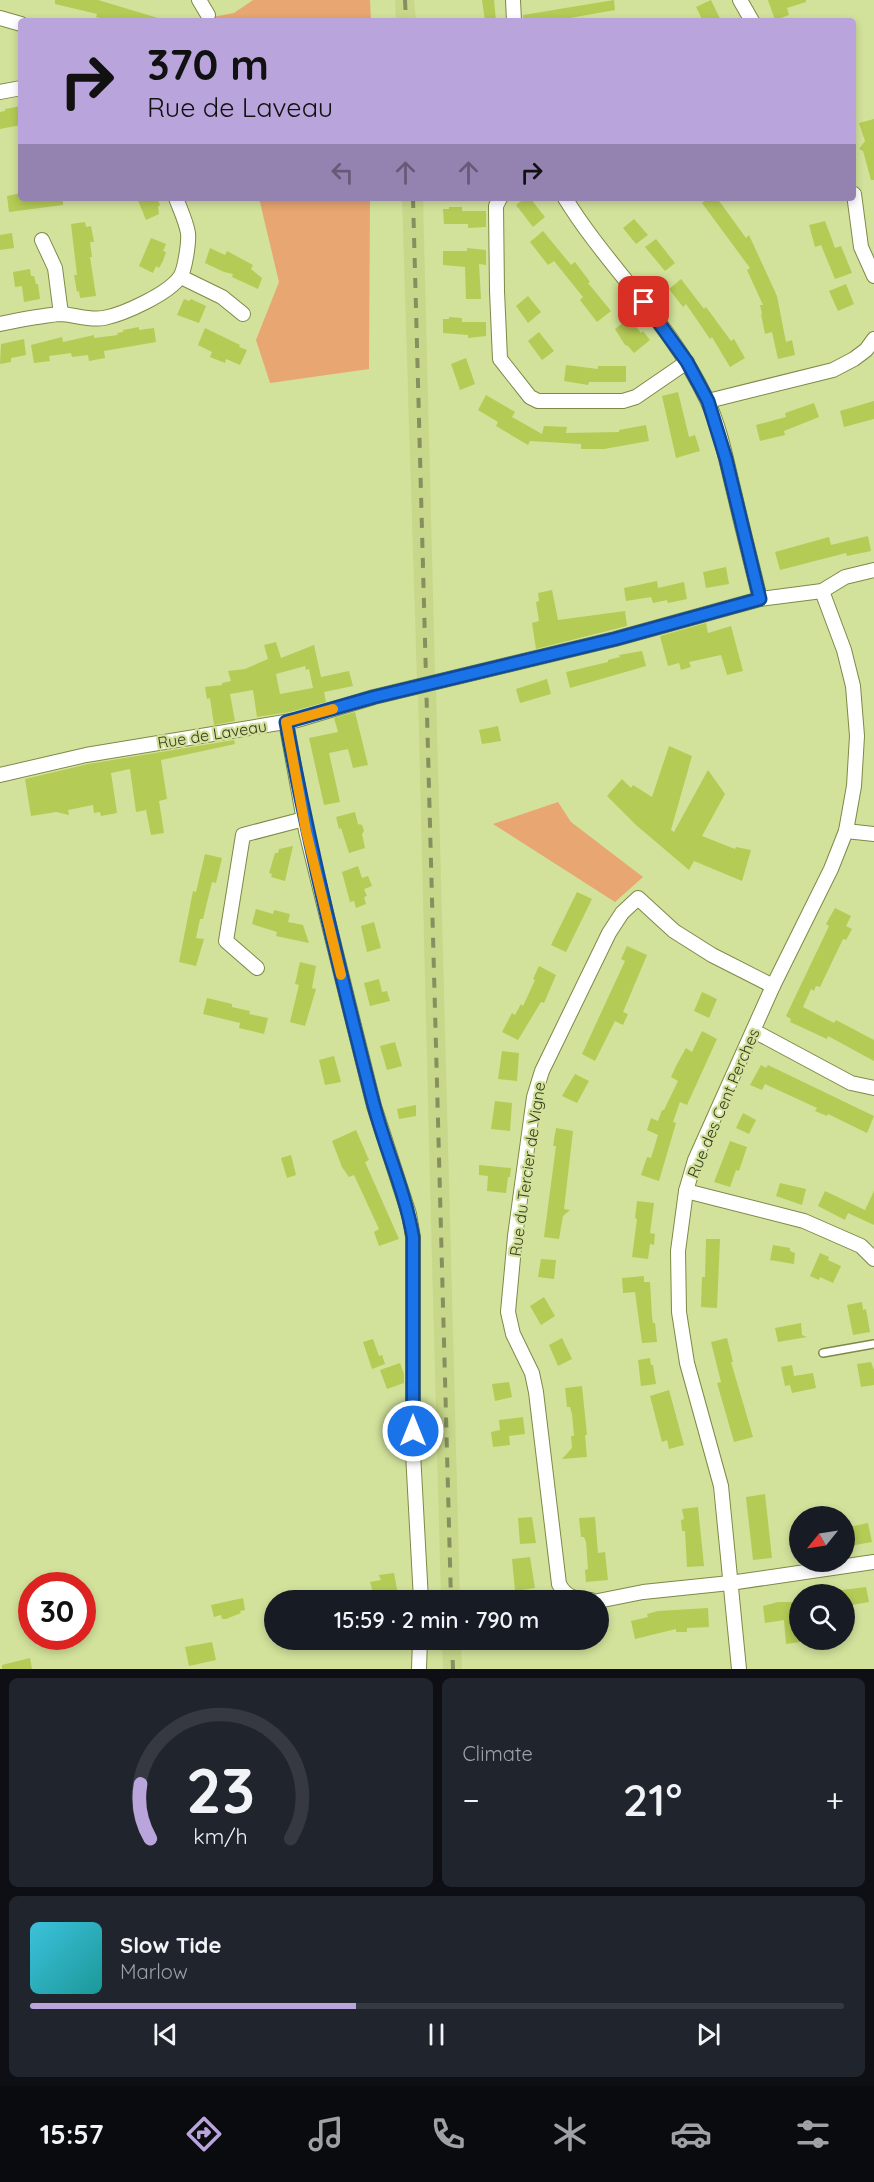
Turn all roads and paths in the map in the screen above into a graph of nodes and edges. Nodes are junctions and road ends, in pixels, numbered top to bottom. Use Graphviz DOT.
graph roads {
  1 [pos="199,0"];
  2 [pos="513,0"];
  3 [pos="740,0"];
  4 [pos="208,15"];
  5 [pos="0,18"];
  6 [pos="514,18"];
  7 [pos="750,18"];
  8 [pos="18,23"];
  9 [pos="18,89"];
  10 [pos="0,92"];
  11 [pos="177,201"];
  12 [pos="498,201"];
  13 [pos="567,201"];
  14 [pos="855,201"];
  15 [pos="42,240"];
  16 [pos="874,276"];
  17 [pos="181,277"];
  18 [pos="61,314"];
  19 [pos="243,314"];
  20 [pos="0,324"];
  21 [pos="874,339"];
  22 [pos="687,362"];
  23 [pos="708,401"];
  24 [pos="874,570"];
  25 [pos="822,591"];
  26 [pos="760,599"];
  27 [pos="286,722"];
  28 [pos="0,775"];
  29 [pos="304,819"];
  30 [pos="846,831"];
  31 [pos="874,834"];
  32 [pos="257,968"];
  33 [pos="773,986"];
  34 [pos="754,1031"];
  35 [pos="874,1088"];
  36 [pos="686,1191"];
  37 [pos="874,1260"];
  38 [pos="874,1344"];
  39 [pos="823,1353"];
  40 [pos="874,1562"];
  41 [pos="730,1583"];
  42 [pos="420,1590"];
  43 [pos="562,1590"];
  44 [pos="609,1599"];
  45 [pos="420,1650"];
  46 [pos="419,1669"];
  47 [pos="739,1669"];
  1 -- 4 [label="street"];
  2 -- 6 [label="street"];
  3 -- 7 [label="street"];
  5 -- 8 [label="street"];
  9 -- 10 [label="street"];
  11 -- 17 [label="street"];
  12 -- 22 [label="street"];
  13 -- 22 [label="street"];
  14 -- 16 [label="street"];
  15 -- 18 [label="street"];
  17 -- 18 [label="street"];
  17 -- 19 [label="street"];
  18 -- 20 [label="street"];
  21 -- 23 [label="street"];
  22 -- 23 [label="street"];
  23 -- 26 [label="street"];
  24 -- 25 [label="street, Rue de Laveau"];
  25 -- 26 [label="street, Rue de Laveau"];
  25 -- 30 [label="street, Rue des Cent Perches"];
  26 -- 27 [label="street, Rue de Laveau"];
  27 -- 28 [label="street, Rue de Laveau"];
  27 -- 29 [label="street"];
  29 -- 32 [label="street"];
  29 -- 42 [label="street"];
  30 -- 31 [label="street"];
  30 -- 33 [label="street, Rue des Cent Perches"];
  33 -- 34 [label="street, Rue des Cent Perches"];
  33 -- 43 [label="street, Rue du Tercier de Vigne"];
  34 -- 35 [label="street"];
  34 -- 36 [label="street, Rue des Cent Perches"];
  36 -- 37 [label="street"];
  36 -- 41 [label="street, Rue des Cent Perches"];
  38 -- 39 [label="lane"];
  40 -- 41 [label="street"];
  41 -- 44 [label="street"];
  41 -- 47 [label="street, Rue des Cent Perches"];
  45 -- 46 [label="street"];
}
